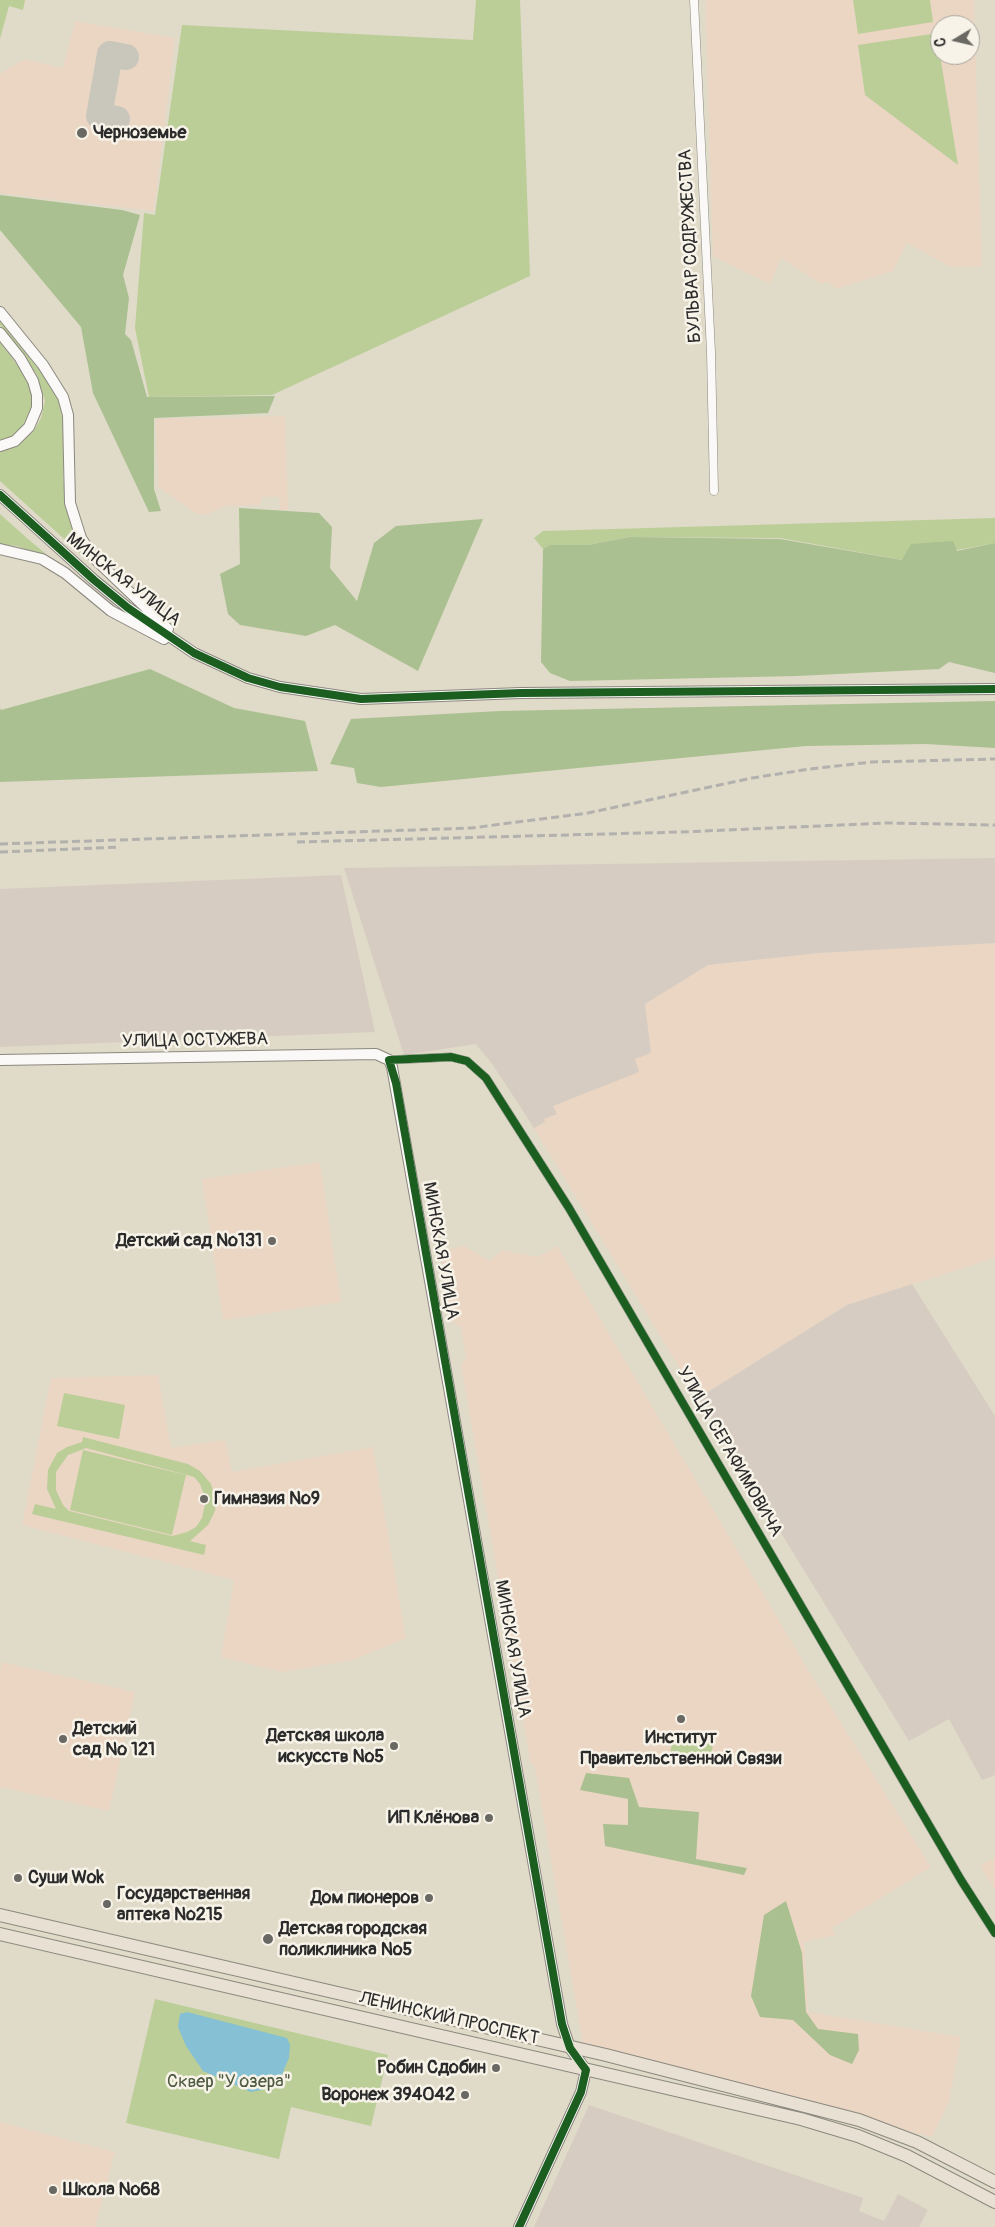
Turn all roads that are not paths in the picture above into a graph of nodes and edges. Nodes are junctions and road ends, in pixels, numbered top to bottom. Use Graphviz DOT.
graph roads {
  1 [pos="694,0"];
  2 [pos="0,312"];
  3 [pos="0,333"];
  4 [pos="0,446"];
  5 [pos="714,490"];
  6 [pos="0,495"];
  7 [pos="0,549"];
  8 [pos="194,653"];
  9 [pos="995,690"];
  10 [pos="0,1060"];
  11 [pos="388,1060"];
  12 [pos="0,1915"];
  13 [pos="995,1933"];
  14 [pos="0,1934"];
  15 [pos="570,2048"];
  16 [pos="586,2070"];
  17 [pos="995,2182"];
  18 [pos="995,2202"];
  19 [pos="519,2227"];
  1 -- 5 [label="street, БУЛЬВАР СОДРУЖЕСТВА"];
  2 -- 8 [label="street"];
  3 -- 4 [label="street"];
  6 -- 8 [label="street, МИНСКАЯ УЛИЦА"];
  7 -- 8 [label="street"];
  8 -- 9 [label="street, МИНСКАЯ УЛИЦА"];
  10 -- 11 [label="street, УЛИЦА ОСТУЖЕВА"];
  11 -- 13 [label="street, УЛИЦА СЕРАФИМОВИЧА"];
  11 -- 15 [label="street, МИНСКАЯ УЛИЦА"];
  12 -- 15 [label="main road, ЛЕНИНСКИЙ ПРОСПЕКТ"];
  14 -- 16 [label="main road, ЛЕНИНСКИЙ ПРОСПЕКТ"];
  15 -- 16 [label="street, МИНСКАЯ УЛИЦА"];
  15 -- 17 [label="main road, ЛЕНИНСКИЙ ПРОСПЕКТ"];
  16 -- 18 [label="main road, ЛЕНИНСКИЙ ПРОСПЕКТ"];
  16 -- 19 [label="street"];
}
